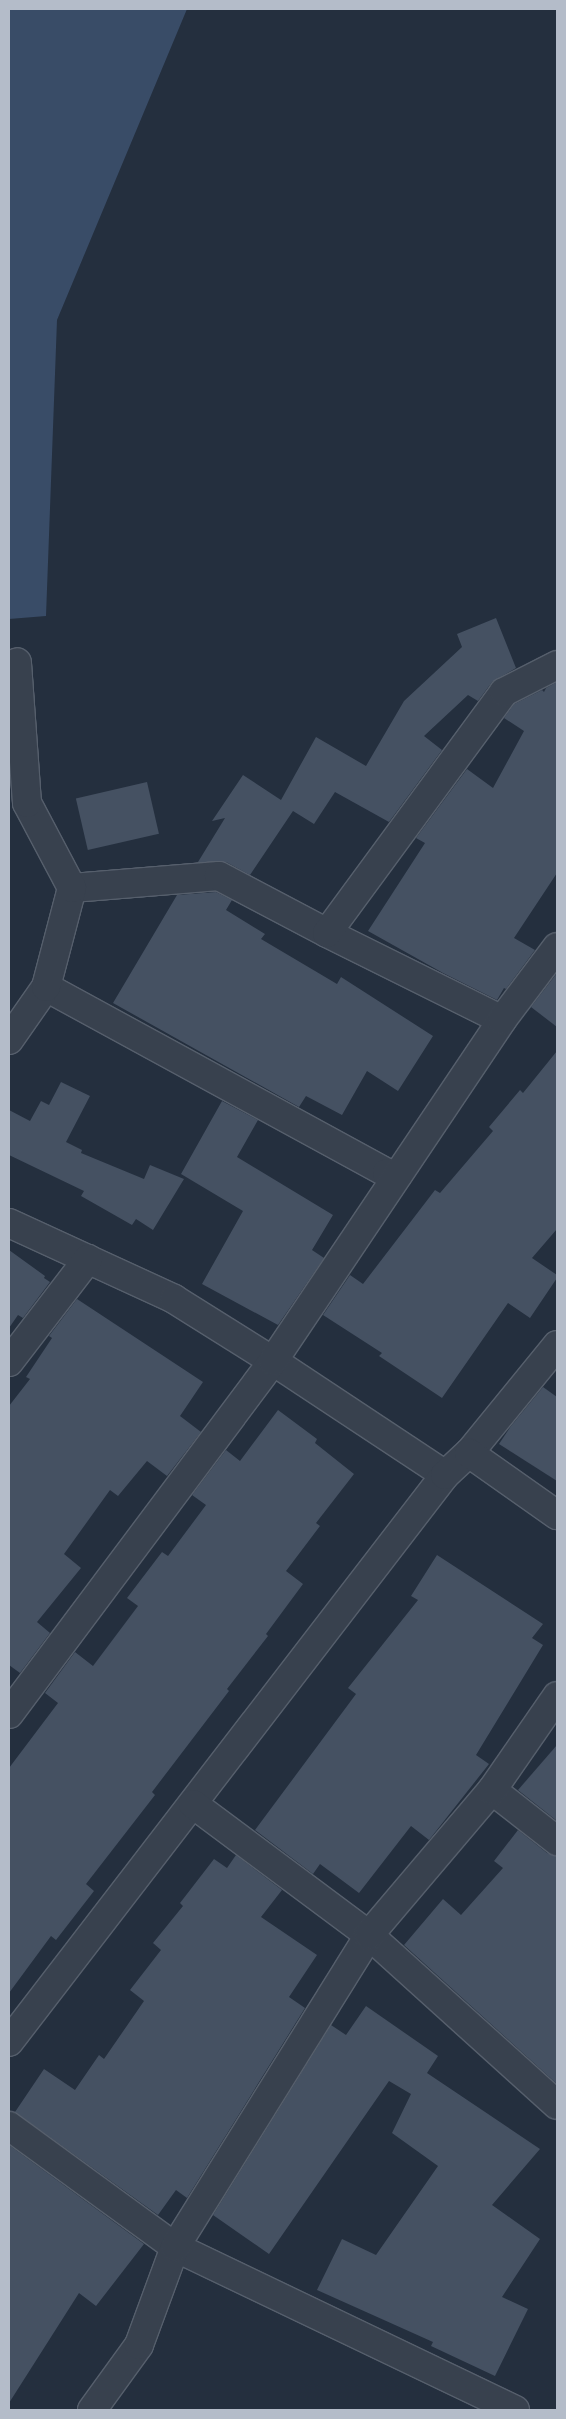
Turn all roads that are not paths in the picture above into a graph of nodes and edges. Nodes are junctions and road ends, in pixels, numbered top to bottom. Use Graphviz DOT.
graph roads {
  1 [pos="17,662"];
  2 [pos="557,665"];
  3 [pos="72,888"];
  4 [pos="327,933"];
  5 [pos="557,947"];
  6 [pos="46,987"];
  7 [pos="502,1020"];
  8 [pos="9,1040"];
  9 [pos="398,1175"];
  10 [pos="9,1223"];
  11 [pos="88,1259"];
  12 [pos="557,1345"];
  13 [pos="273,1360"];
  14 [pos="9,1362"];
  15 [pos="469,1453"];
  16 [pos="445,1475"];
  17 [pos="557,1515"];
  18 [pos="557,1696"];
  19 [pos="9,1714"];
  20 [pos="492,1790"];
  21 [pos="193,1804"];
  22 [pos="557,1841"];
  23 [pos="370,1935"];
  24 [pos="9,2042"];
  25 [pos="557,2105"];
  26 [pos="9,2126"];
  27 [pos="175,2247"];
  28 [pos="92,2410"];
  29 [pos="515,2410"];
  1 -- 3 [label="street"];
  2 -- 4 [label="street"];
  3 -- 4 [label="street"];
  3 -- 6 [label="street"];
  4 -- 7 [label="street"];
  5 -- 7 [label="street"];
  6 -- 8 [label="street"];
  6 -- 9 [label="street"];
  7 -- 9 [label="street"];
  9 -- 13 [label="street"];
  10 -- 11 [label="street"];
  11 -- 13 [label="street"];
  11 -- 14 [label="street"];
  12 -- 15 [label="street"];
  13 -- 16 [label="street"];
  13 -- 19 [label="street"];
  15 -- 16 [label="street"];
  15 -- 17 [label="street"];
  16 -- 21 [label="street"];
  18 -- 20 [label="street"];
  20 -- 22 [label="street"];
  20 -- 23 [label="street"];
  21 -- 23 [label="street"];
  21 -- 24 [label="street"];
  23 -- 25 [label="street"];
  23 -- 27 [label="street"];
  26 -- 27 [label="street"];
  27 -- 28 [label="street"];
  27 -- 29 [label="street"];
}
